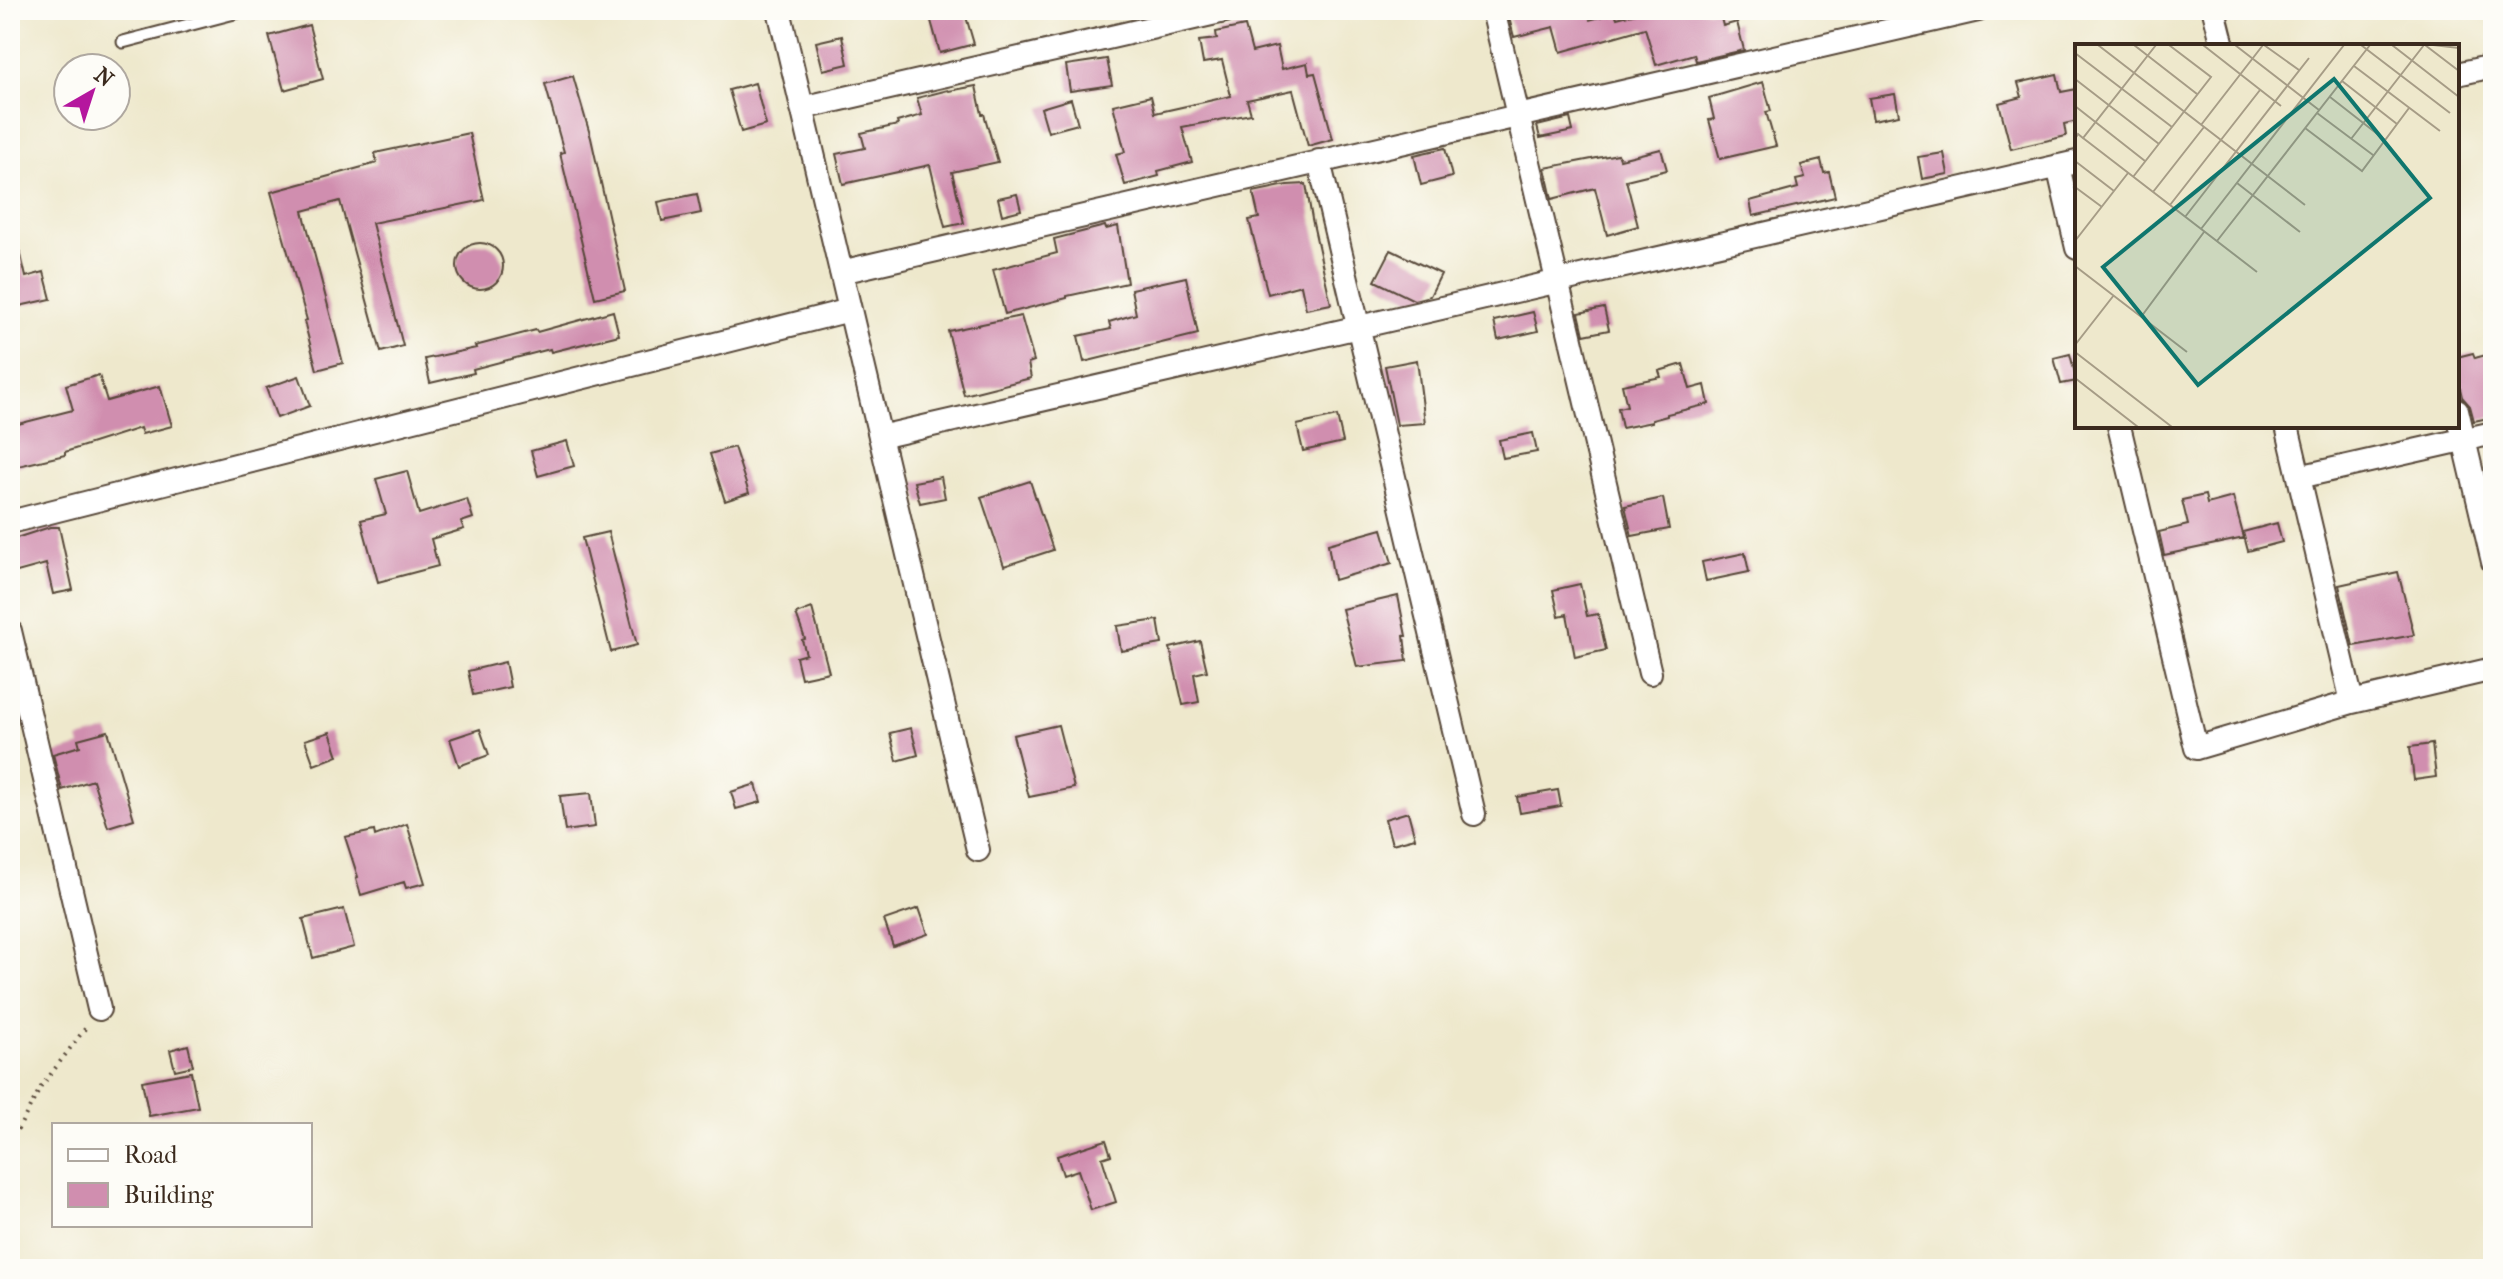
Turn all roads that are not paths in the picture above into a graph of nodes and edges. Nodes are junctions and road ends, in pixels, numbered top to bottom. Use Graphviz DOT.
graph roads {
  1 [pos="246,10"];
  2 [pos="779,10"];
  3 [pos="1229,10"];
  4 [pos="1493,10"];
  5 [pos="1978,10"];
  6 [pos="2214,10"];
  7 [pos="123,42"];
  8 [pos="2222,44"];
  9 [pos="2493,66"];
  10 [pos="2459,74"];
  11 [pos="802,108"];
  12 [pos="1518,116"];
  13 [pos="1319,161"];
  14 [pos="2067,164"];
  15 [pos="2075,231"];
  16 [pos="841,272"];
  17 [pos="1557,282"];
  18 [pos="850,310"];
  19 [pos="1359,327"];
  20 [pos="2459,418"];
  21 [pos="2119,428"];
  22 [pos="2287,428"];
  23 [pos="2493,433"];
  24 [pos="880,437"];
  25 [pos="2464,439"];
  26 [pos="2299,477"];
  27 [pos="10,522"];
  28 [pos="2493,562"];
  29 [pos="10,631"];
  30 [pos="2493,669"];
  31 [pos="1650,673"];
  32 [pos="2352,702"];
  33 [pos="1474,814"];
  34 [pos="978,850"];
  35 [pos="99,1009"];
  1 -- 7 [label="lane"];
  2 -- 11 [label="street"];
  3 -- 11 [label="street"];
  4 -- 12 [label="street"];
  5 -- 12 [label="street"];
  6 -- 8 [label="street"];
  9 -- 10 [label="street"];
  11 -- 16 [label="street"];
  12 -- 13 [label="street"];
  12 -- 17 [label="street"];
  13 -- 16 [label="street"];
  13 -- 19 [label="street"];
  14 -- 15 [label="street"];
  14 -- 17 [label="street"];
  16 -- 18 [label="street"];
  17 -- 19 [label="street"];
  17 -- 31 [label="street"];
  18 -- 24 [label="street"];
  18 -- 27 [label="street"];
  19 -- 24 [label="street"];
  19 -- 33 [label="street"];
  20 -- 25 [label="street"];
  21 -- 32 [label="street"];
  22 -- 26 [label="street"];
  23 -- 25 [label="street"];
  24 -- 34 [label="street"];
  25 -- 26 [label="street"];
  25 -- 28 [label="street"];
  26 -- 32 [label="street"];
  29 -- 35 [label="street"];
  30 -- 32 [label="street"];
}
